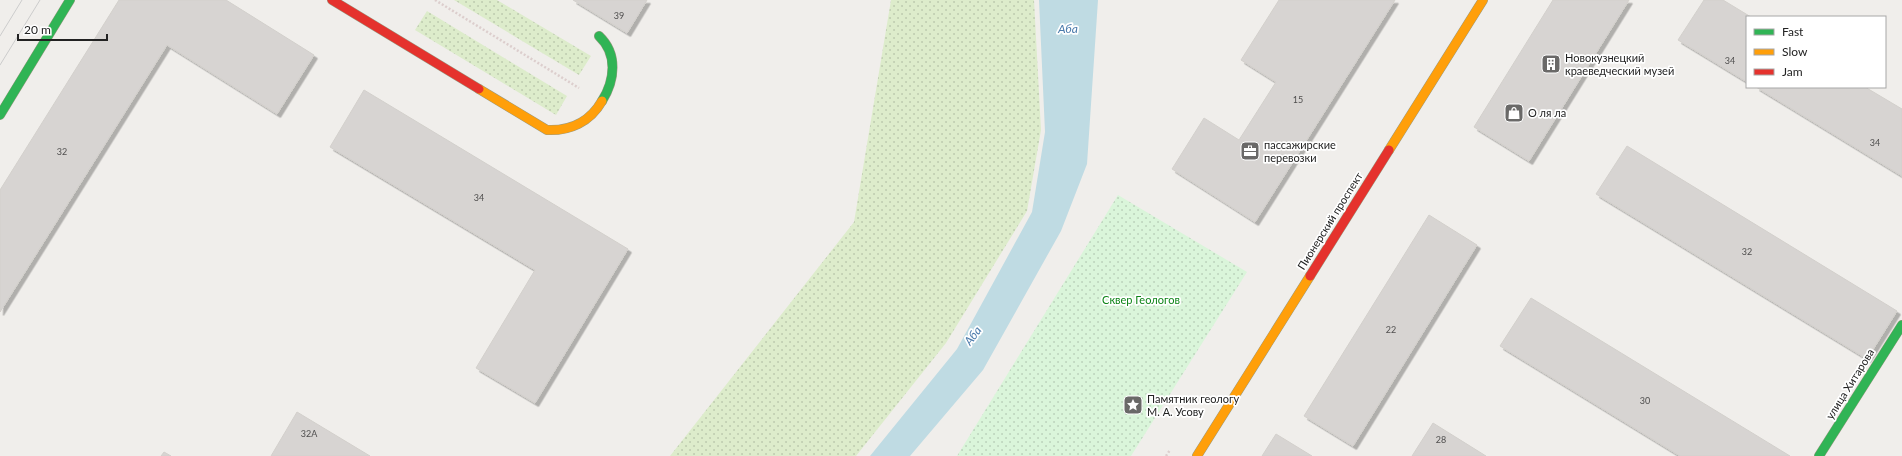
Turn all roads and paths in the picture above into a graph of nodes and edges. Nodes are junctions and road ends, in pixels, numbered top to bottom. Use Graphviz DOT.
graph roads {
  1 [pos="70,0"];
  2 [pos="332,0"];
  3 [pos="435,0"];
  4 [pos="1483,0"];
  5 [pos="599,36"];
  6 [pos="602,102"];
  7 [pos="0,115"];
  8 [pos="1902,325"];
  9 [pos="1197,456"];
  10 [pos="1819,456"];
  1 -- 7 [label="street"];
  2 -- 6 [label="street"];
  3 -- 6 [label="path"];
  4 -- 9 [label="street, Пионерский проспект"];
  5 -- 6 [label="street"];
  8 -- 10 [label="street, улица Хитарова"];
}
